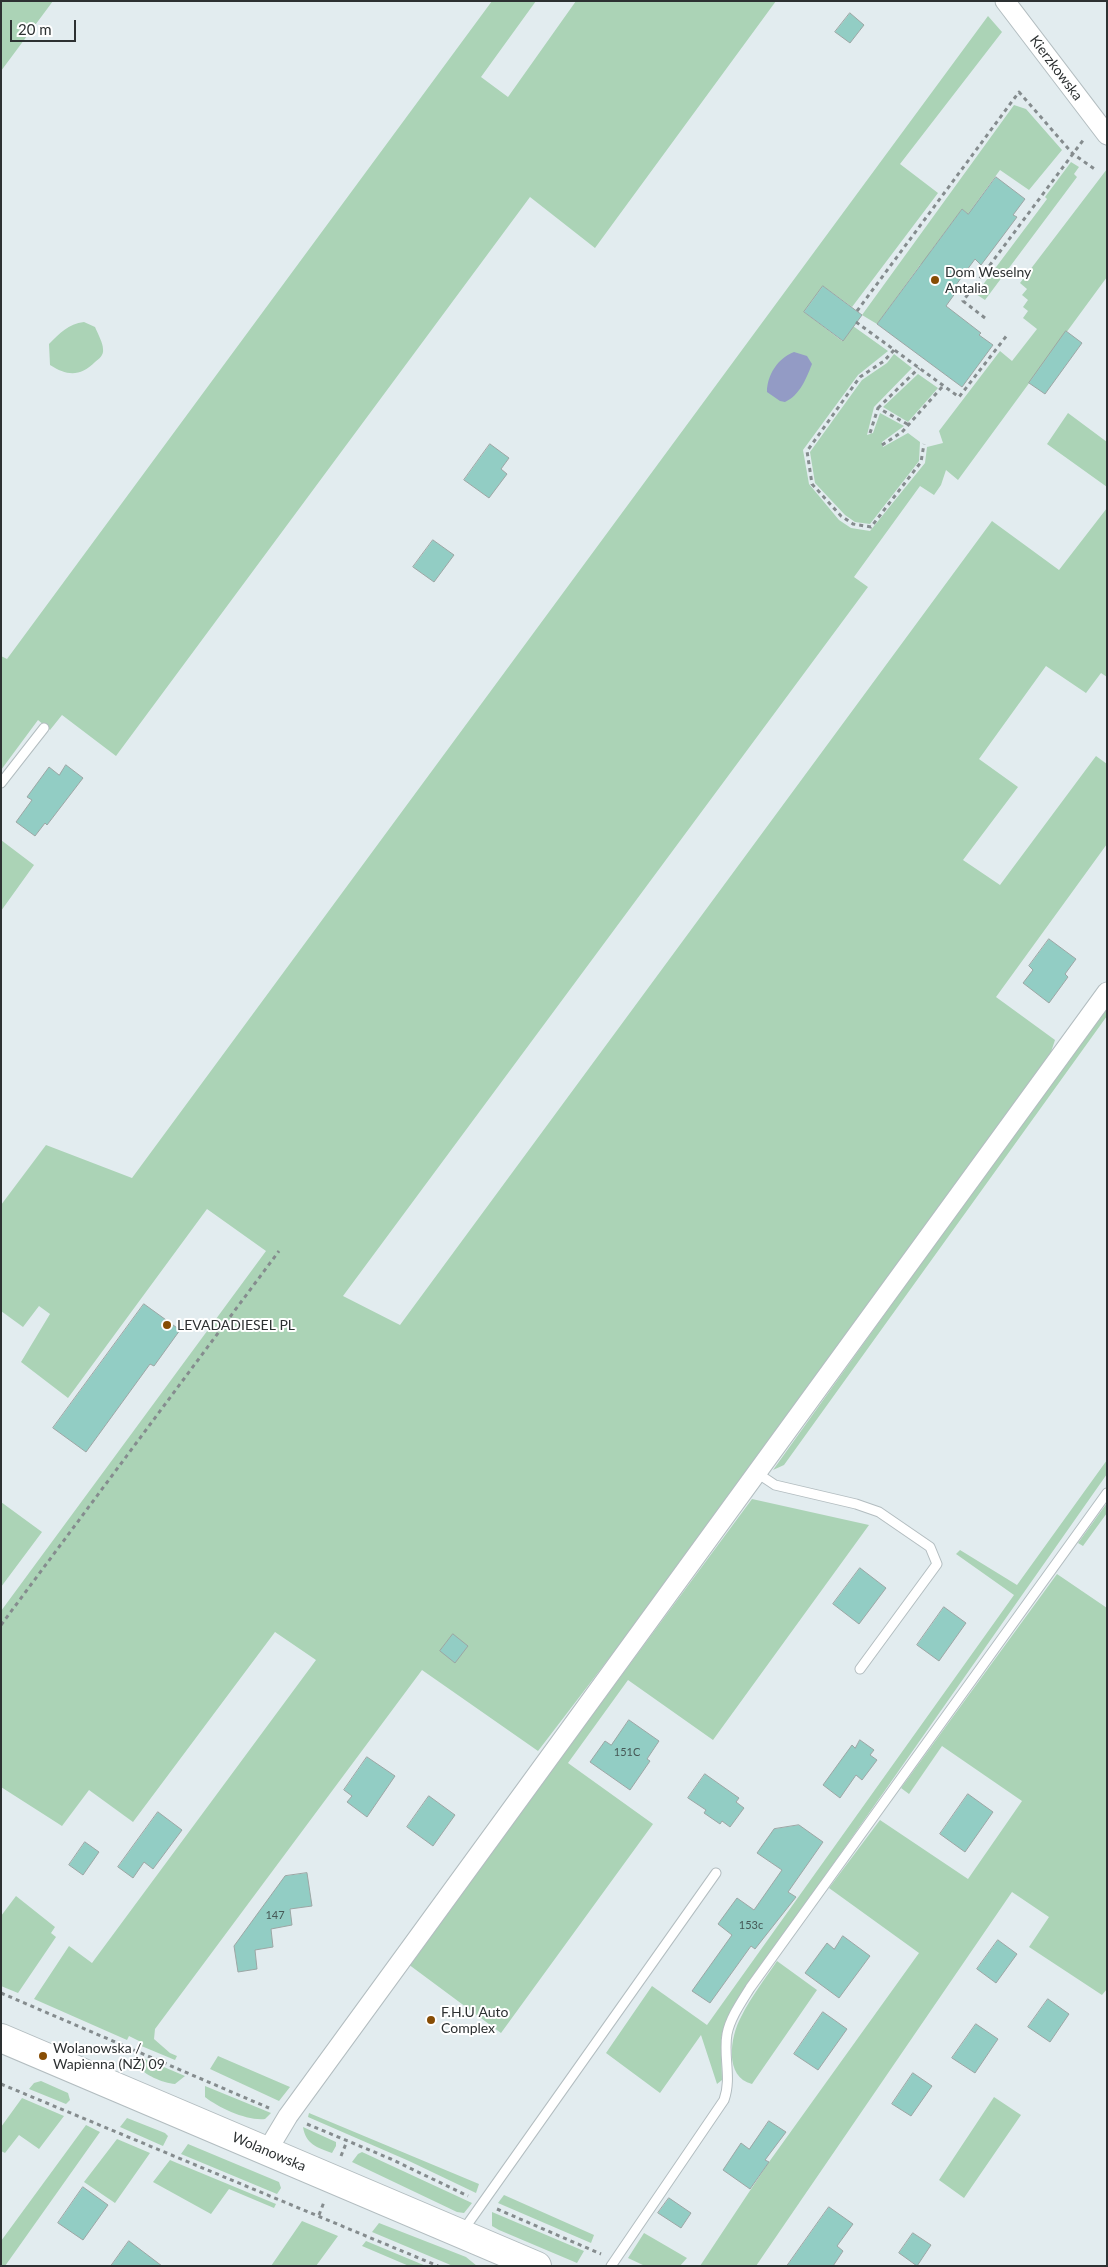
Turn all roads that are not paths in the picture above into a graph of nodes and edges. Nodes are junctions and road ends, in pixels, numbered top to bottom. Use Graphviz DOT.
graph roads {
  1 [pos="1005,1"];
  2 [pos="1105,129"];
  3 [pos="44,728"];
  4 [pos="1,784"];
  5 [pos="1107,992"];
  6 [pos="757,1473"];
  7 [pos="1107,1493"];
  8 [pos="860,1669"];
  9 [pos="716,1873"];
  10 [pos="1,2038"];
  11 [pos="267,2151"];
  12 [pos="461,2234"];
  13 [pos="612,2262"];
  14 [pos="537,2266"];
  1 -- 2 [label="street, Kierzkowska"];
  3 -- 4 [label="lane"];
  5 -- 6 [label="street"];
  6 -- 8 [label="lane"];
  6 -- 11 [label="street"];
  7 -- 13 [label="lane"];
  9 -- 12 [label="lane"];
  10 -- 11 [label="main road, Wolanowska"];
  11 -- 12 [label="main road, Wolanowska"];
  12 -- 14 [label="main road, Wolanowska"];
}
